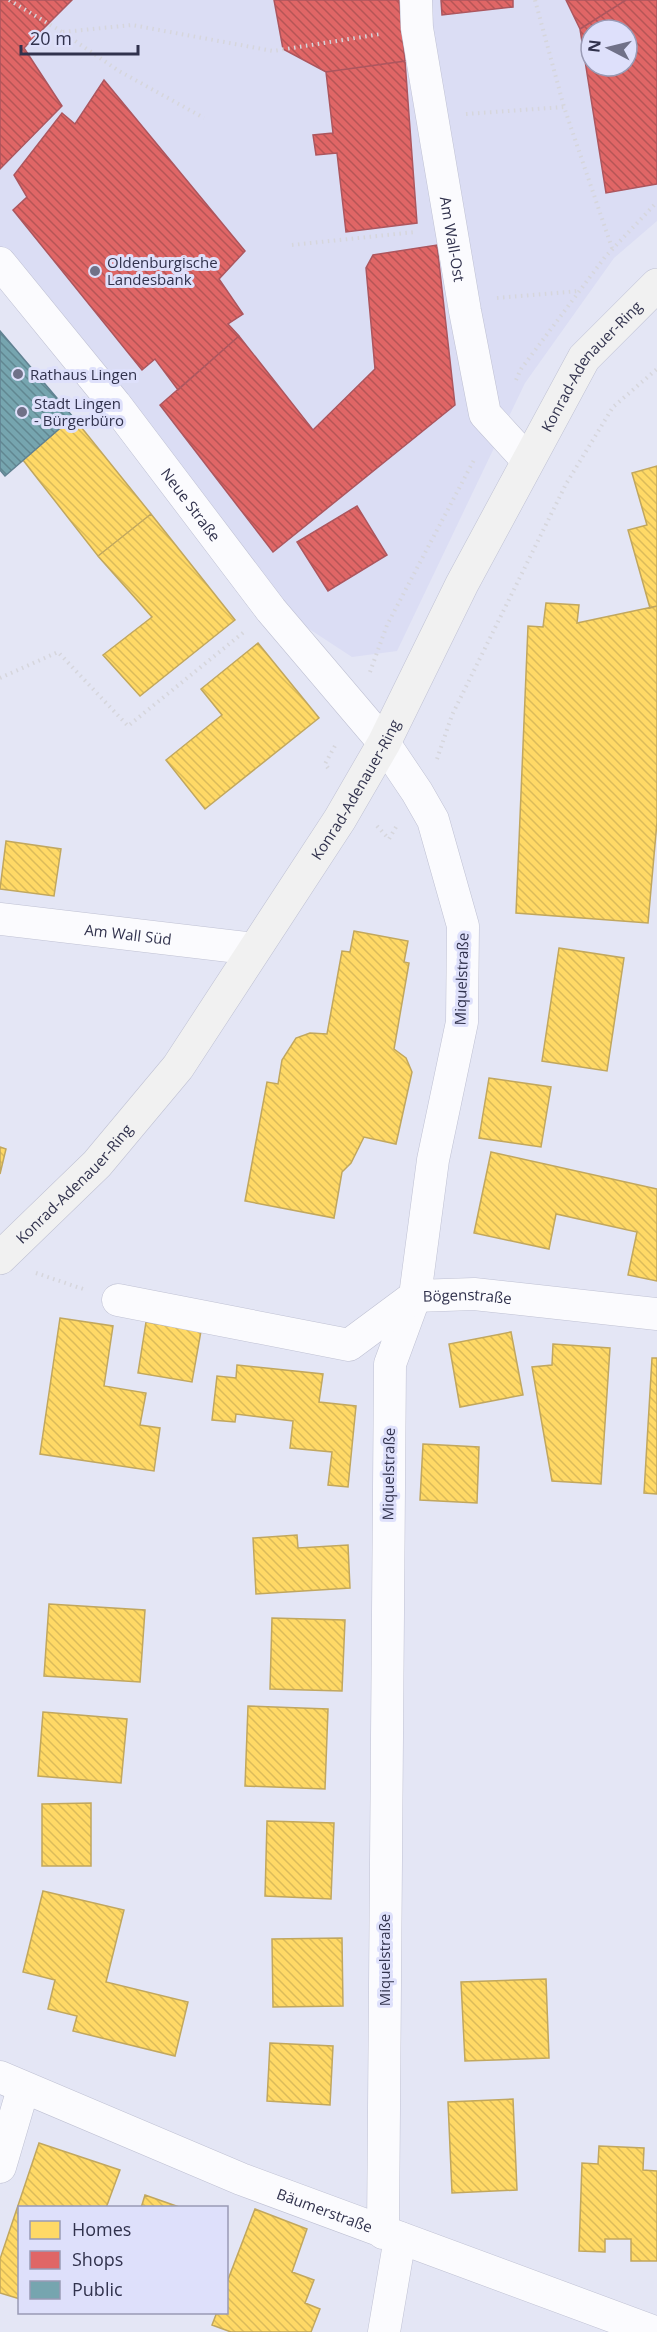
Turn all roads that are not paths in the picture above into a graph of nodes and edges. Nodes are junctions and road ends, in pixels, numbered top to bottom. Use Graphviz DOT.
graph roads {
  1 [pos="416,14"];
  2 [pos="0,263"];
  3 [pos="657,285"];
  4 [pos="528,460"];
  5 [pos="384,743"];
  6 [pos="0,919"];
  7 [pos="255,949"];
  8 [pos="0,1257"];
  9 [pos="415,1296"];
  10 [pos="118,1300"];
  11 [pos="657,1314"];
  12 [pos="12,2083"];
  13 [pos="0,2167"];
  14 [pos="392,2235"];
  15 [pos="384,2332"];
  16 [pos="655,2332"];
  1 -- 4 [label="street, Am Wall-Ost"];
  2 -- 5 [label="street, Neue Straße"];
  3 -- 4 [label="main road, Konrad-Adenauer-Ring"];
  4 -- 5 [label="main road, Konrad-Adenauer-Ring"];
  5 -- 7 [label="main road, Konrad-Adenauer-Ring"];
  5 -- 9 [label="street, Miquelstraße"];
  6 -- 7 [label="street, Am Wall Süd"];
  7 -- 8 [label="main road, Konrad-Adenauer-Ring"];
  9 -- 10 [label="street, Bögenstraße"];
  9 -- 11 [label="street, Bögenstraße"];
  9 -- 14 [label="street, Miquelstraße"];
  12 -- 13 [label="street"];
  12 -- 14 [label="street, Bäumerstraße"];
  14 -- 15 [label="street, Miquelstraße"];
  14 -- 16 [label="street, Bäumerstraße"];
}
